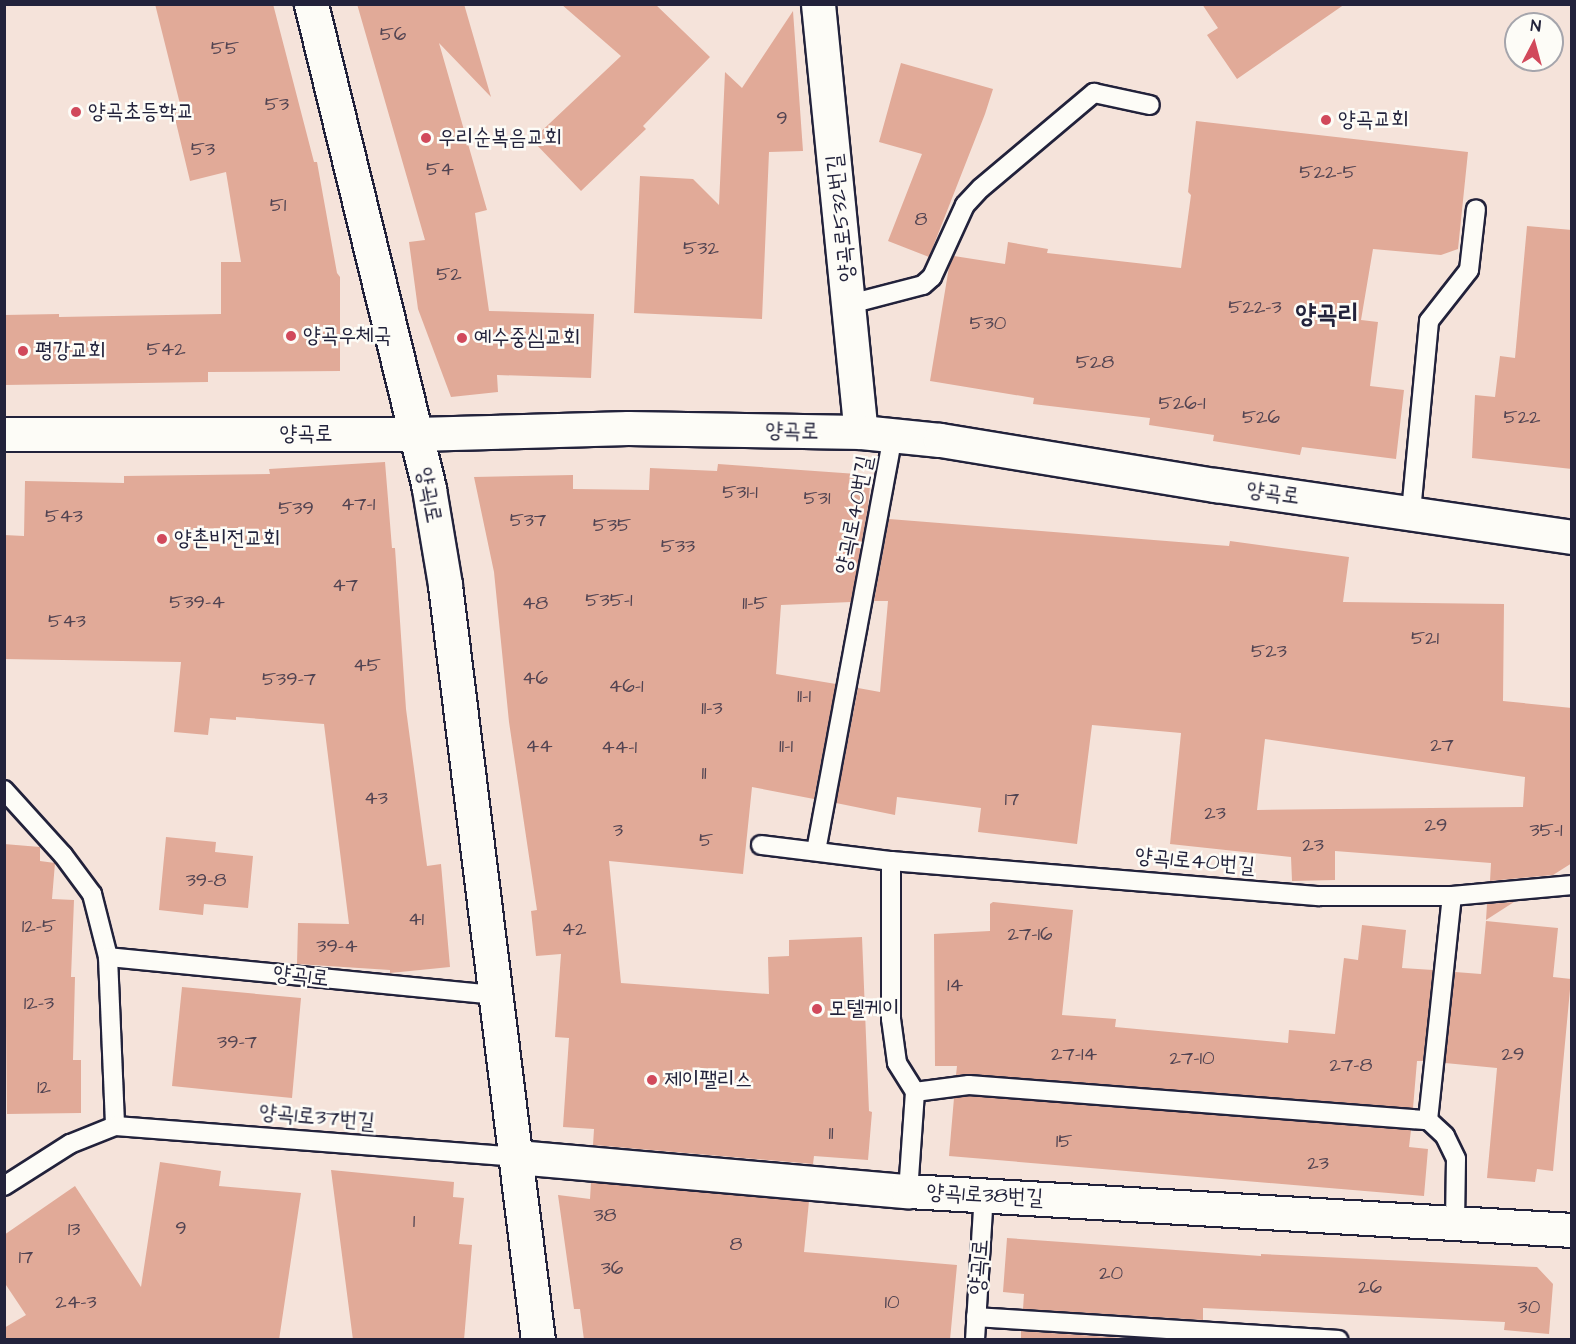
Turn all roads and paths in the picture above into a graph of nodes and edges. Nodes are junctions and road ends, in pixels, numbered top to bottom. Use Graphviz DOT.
graph roads {
  1 [pos="310,4"];
  2 [pos="818,4"];
  3 [pos="1150,105"];
  4 [pos="1476,209"];
  5 [pos="850,304"];
  6 [pos="861,432"];
  7 [pos="4,434"];
  8 [pos="416,434"];
  9 [pos="893,436"];
  10 [pos="1411,512"];
  11 [pos="1572,537"];
  12 [pos="4,790"];
  13 [pos="761,845"];
  14 [pos="816,851"];
  15 [pos="891,861"];
  16 [pos="1572,885"];
  17 [pos="1452,896"];
  18 [pos="108,957"];
  19 [pos="495,994"];
  20 [pos="915,1092"];
  21 [pos="1428,1120"];
  22 [pos="115,1126"];
  23 [pos="516,1157"];
  24 [pos="4,1186"];
  25 [pos="908,1191"];
  26 [pos="984,1194"];
  27 [pos="1455,1223"];
  28 [pos="1572,1230"];
  29 [pos="976,1317"];
  30 [pos="538,1340"];
  31 [pos="975,1340"];
  32 [pos="1338,1340"];
  1 -- 8 [label="street, 양곡1로"];
  2 -- 5 [label="street, 양곡로532번길"];
  3 -- 5 [label="lane"];
  4 -- 10 [label="lane"];
  5 -- 6 [label="street, 양곡로532번길"];
  6 -- 8 [label="street, 양곡로"];
  6 -- 9 [label="street, 양곡로"];
  7 -- 8 [label="street, 양곡로"];
  8 -- 19 [label="street, 양곡1로"];
  9 -- 10 [label="street, 양곡로"];
  9 -- 14 [label="lane, 양곡1로40번길"];
  10 -- 11 [label="street, 양곡로"];
  12 -- 18 [label="lane"];
  13 -- 14 [label="lane, 양곡1로40번길"];
  14 -- 15 [label="lane, 양곡1로40번길"];
  15 -- 17 [label="lane, 양곡1로40번길"];
  15 -- 20 [label="lane"];
  16 -- 17 [label="lane, 양곡1로40번길"];
  17 -- 21 [label="lane"];
  18 -- 19 [label="lane, 양곡1로"];
  18 -- 22 [label="lane"];
  19 -- 23 [label="street, 양곡1로"];
  20 -- 21 [label="lane"];
  20 -- 25 [label="lane"];
  21 -- 27 [label="lane"];
  22 -- 23 [label="lane, 양곡1로37번길"];
  22 -- 24 [label="lane, 양곡1로37번길"];
  23 -- 25 [label="street, 양곡1로38번길"];
  23 -- 30 [label="street, 양곡1로"];
  25 -- 26 [label="street, 양곡1로38번길"];
  26 -- 27 [label="street, 양곡1로38번길"];
  26 -- 29 [label="lane, 양곡1로"];
  27 -- 28 [label="street, 양곡1로38번길"];
  29 -- 31 [label="lane, 양곡1로"];
  29 -- 32 [label="lane"];
}
